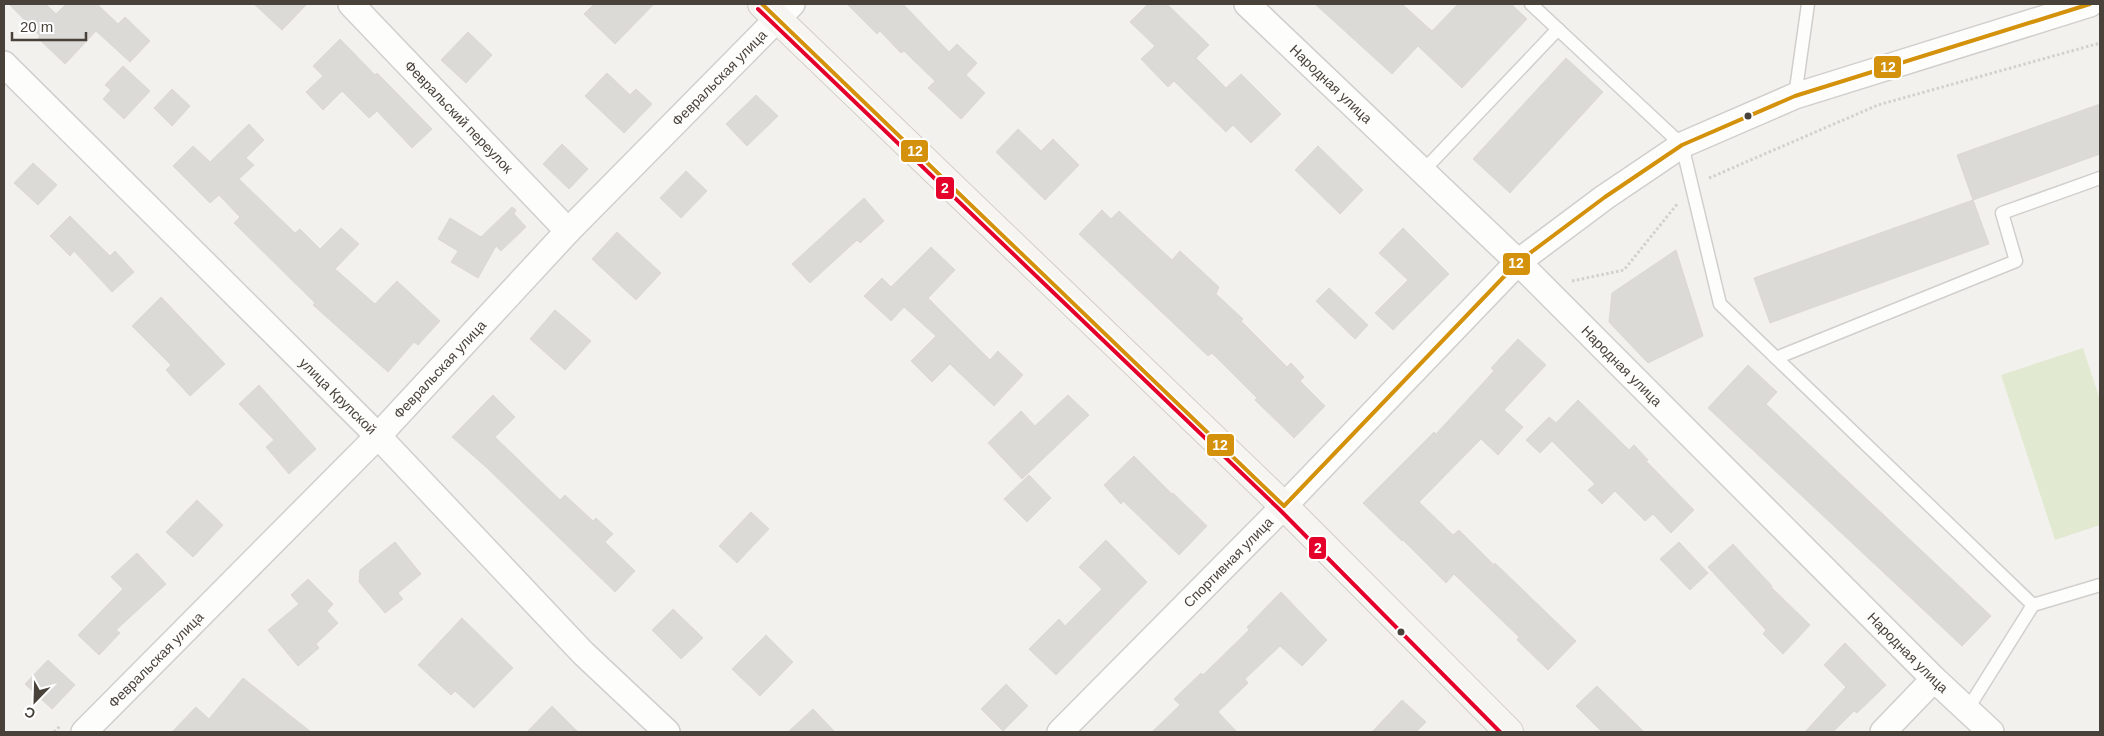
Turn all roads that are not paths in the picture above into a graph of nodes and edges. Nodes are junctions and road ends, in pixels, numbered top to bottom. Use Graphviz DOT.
graph roads {
  1 [pos="351,4"];
  2 [pos="1248,4"];
  3 [pos="1531,4"];
  4 [pos="1808,4"];
  5 [pos="2090,4"];
  6 [pos="777,9"];
  7 [pos="1558,29"];
  8 [pos="4,64"];
  9 [pos="1795,96"];
  10 [pos="1682,144"];
  11 [pos="1424,170"];
  12 [pos="2100,178"];
  13 [pos="568,231"];
  14 [pos="1518,262"];
  15 [pos="1776,358"];
  16 [pos="378,436"];
  17 [pos="1284,506"];
  18 [pos="2100,584"];
  19 [pos="2034,605"];
  20 [pos="1934,679"];
  21 [pos="1967,710"];
  22 [pos="84,732"];
  23 [pos="667,732"];
  24 [pos="1060,732"];
  25 [pos="1508,732"];
  26 [pos="1883,732"];
  27 [pos="1991,732"];
  1 -- 13 [label="street, Февральский переулок"];
  2 -- 11 [label="street, Народная улица"];
  3 -- 7 [label="lane"];
  4 -- 9 [label="lane"];
  5 -- 9 [label="street, Спортивная улица"];
  6 -- 13 [label="street, Февральская улица"];
  6 -- 17 [label="street"];
  7 -- 10 [label="lane"];
  7 -- 11 [label="lane"];
  8 -- 16 [label="street, улица Крупской"];
  9 -- 10 [label="street, Спортивная улица"];
  10 -- 14 [label="street, Спортивная улица"];
  10 -- 15 [label="lane"];
  11 -- 14 [label="street, Народная улица"];
  12 -- 15 [label="lane"];
  13 -- 16 [label="street, Февральская улица"];
  14 -- 17 [label="street, Спортивная улица"];
  14 -- 20 [label="street, Народная улица"];
  15 -- 19 [label="lane"];
  16 -- 22 [label="street, Февральская улица"];
  16 -- 23 [label="street, улица Крупской"];
  17 -- 24 [label="street, Спортивная улица"];
  17 -- 25 [label="street"];
  18 -- 19 [label="lane"];
  19 -- 21 [label="lane"];
  20 -- 21 [label="street, Народная улица"];
  20 -- 26 [label="street"];
  21 -- 27 [label="street, Народная улица"];
}
